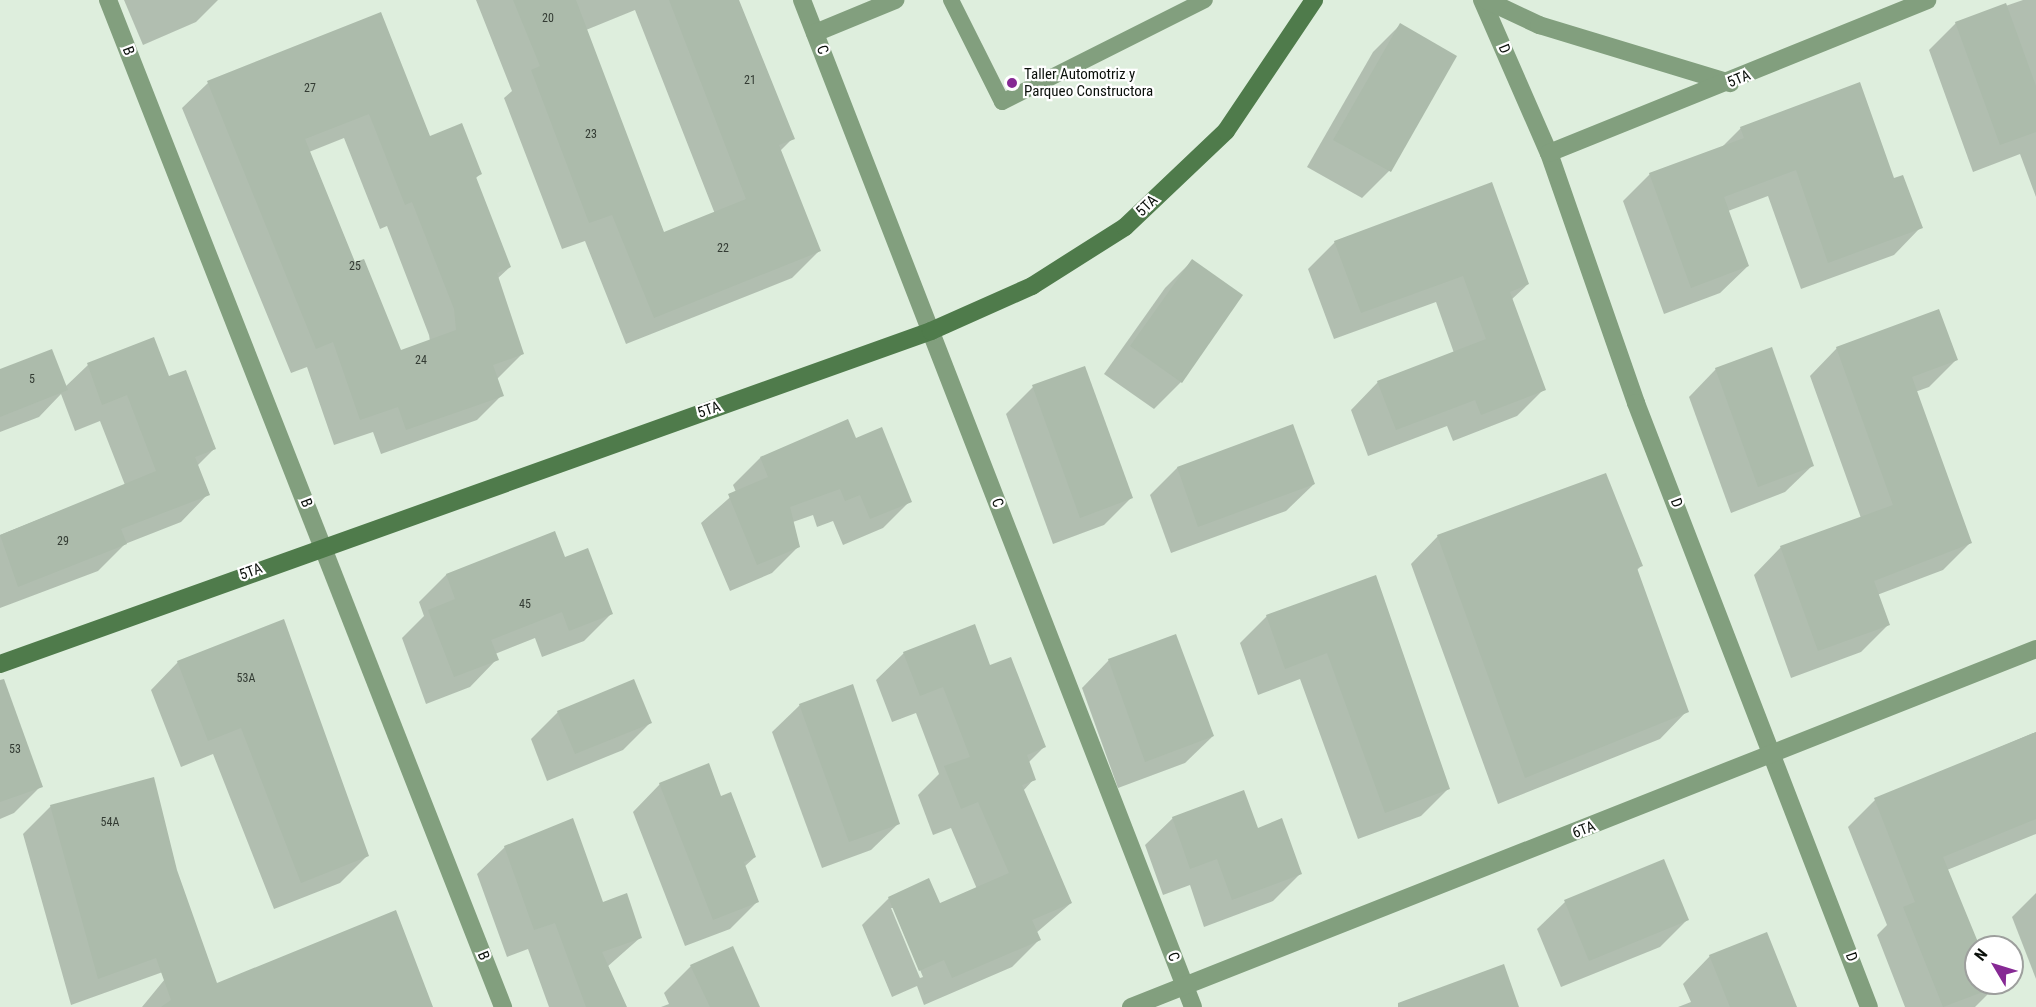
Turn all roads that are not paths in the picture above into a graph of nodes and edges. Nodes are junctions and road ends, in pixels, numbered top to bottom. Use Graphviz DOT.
graph roads {
  1 [pos="108,0"];
  2 [pos="802,0"];
  3 [pos="895,0"];
  4 [pos="951,0"];
  5 [pos="1205,0"];
  6 [pos="1314,0"];
  7 [pos="1484,0"];
  8 [pos="1927,0"];
  9 [pos="815,33"];
  10 [pos="1730,82"];
  11 [pos="1549,153"];
  12 [pos="931,332"];
  13 [pos="323,546"];
  14 [pos="2036,649"];
  15 [pos="0,664"];
  16 [pos="1775,756"];
  17 [pos="1185,986"];
  18 [pos="503,1007"];
  19 [pos="1131,1007"];
  20 [pos="1193,1007"];
  21 [pos="1869,1007"];
  1 -- 13 [label="street, B"];
  2 -- 9 [label="street, C"];
  3 -- 9 [label="street"];
  4 -- 5 [label="lane"];
  6 -- 12 [label="street, 5TA"];
  7 -- 10 [label="street"];
  7 -- 11 [label="street, D"];
  8 -- 10 [label="street, 5TA"];
  9 -- 12 [label="street, C"];
  10 -- 11 [label="street, 5TA"];
  11 -- 16 [label="street, D"];
  12 -- 13 [label="street, 5TA"];
  12 -- 17 [label="street, C"];
  13 -- 15 [label="street, 5TA"];
  13 -- 18 [label="street, B"];
  14 -- 16 [label="street, 6TA"];
  16 -- 17 [label="street, 6TA"];
  16 -- 21 [label="street, D"];
  17 -- 19 [label="street, 6TA"];
  17 -- 20 [label="street, C"];
}
